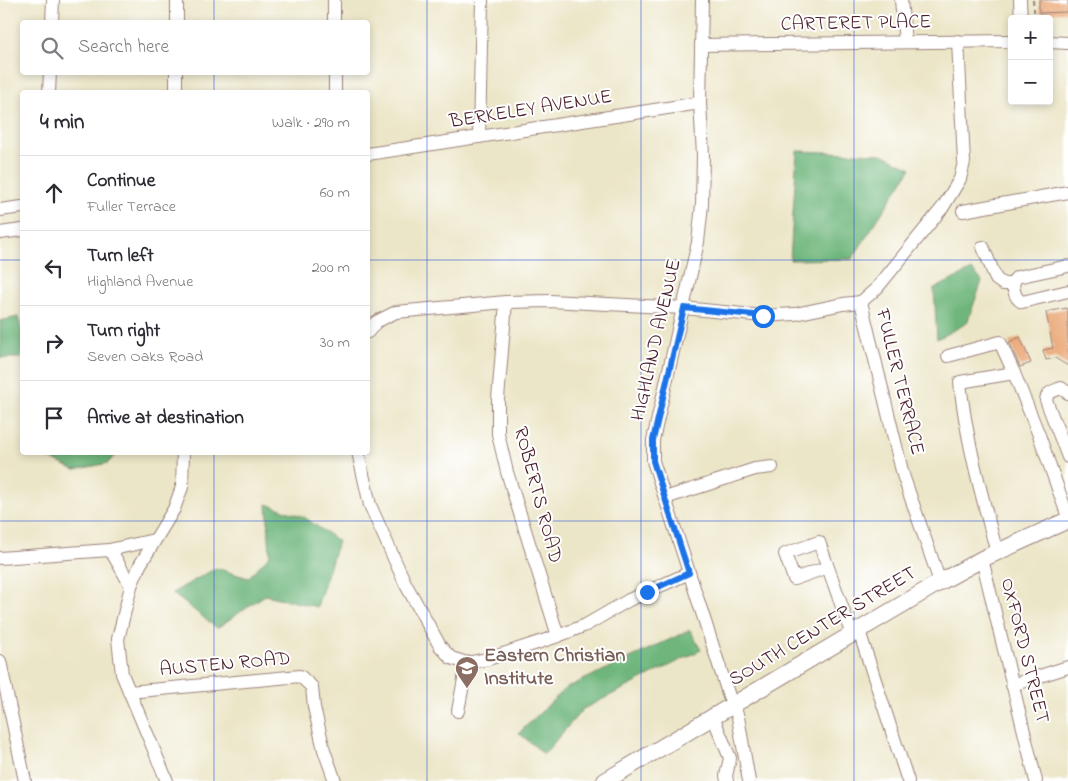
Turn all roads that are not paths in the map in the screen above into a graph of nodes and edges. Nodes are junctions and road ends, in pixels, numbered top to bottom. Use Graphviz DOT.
graph roads {
  1 [pos="53,0"];
  2 [pos="177,0"];
  3 [pos="334,0"];
  4 [pos="482,0"];
  5 [pos="702,0"];
  6 [pos="901,0"];
  7 [pos="1020,0"];
  8 [pos="1021,15"];
  9 [pos="52,20"];
  10 [pos="177,20"];
  11 [pos="334,20"];
  12 [pos="1008,41"];
  13 [pos="905,42"];
  14 [pos="958,42"];
  15 [pos="1053,42"];
  16 [pos="1068,44"];
  17 [pos="701,45"];
  18 [pos="50,75"];
  19 [pos="176,75"];
  20 [pos="334,75"];
  21 [pos="49,90"];
  22 [pos="176,90"];
  23 [pos="335,90"];
  24 [pos="700,103"];
  25 [pos="479,136"];
  26 [pos="370,154"];
  27 [pos="1068,192"];
  28 [pos="20,206"];
  29 [pos="0,210"];
  30 [pos="963,211"];
  31 [pos="20,230"];
  32 [pos="0,234"];
  33 [pos="983,247"];
  34 [pos="1068,266"];
  35 [pos="1015,280"];
  36 [pos="1068,291"];
  37 [pos="506,302"];
  38 [pos="861,302"];
  39 [pos="684,308"];
  40 [pos="370,330"];
  41 [pos="948,356"];
  42 [pos="1014,373"];
  43 [pos="1068,393"];
  44 [pos="183,455"];
  45 [pos="359,455"];
  46 [pos="1068,457"];
  47 [pos="772,466"];
  48 [pos="665,498"];
  49 [pos="1068,518"];
  50 [pos="154,540"];
  51 [pos="109,550"];
  52 [pos="989,556"];
  53 [pos="0,558"];
  54 [pos="828,567"];
  55 [pos="689,573"];
  56 [pos="940,582"];
  57 [pos="131,586"];
  58 [pos="855,633"];
  59 [pos="558,636"];
  60 [pos="0,661"];
  61 [pos="467,663"];
  62 [pos="1068,666"];
  63 [pos="1012,685"];
  64 [pos="129,692"];
  65 [pos="733,706"];
  66 [pos="458,712"];
  67 [pos="713,717"];
  68 [pos="608,780"];
  69 [pos="24,781"];
  70 [pos="167,781"];
  71 [pos="335,781"];
  72 [pos="727,781"];
  73 [pos="749,781"];
  74 [pos="908,781"];
  75 [pos="1036,781"];
  1 -- 9 [label="street"];
  2 -- 10 [label="street"];
  3 -- 11 [label="street"];
  4 -- 25 [label="street"];
  5 -- 17 [label="street, HIGHLAND AVENUE"];
  6 -- 13 [label="street"];
  7 -- 8 [label="street"];
  12 -- 14 [label="street, CARTERET PLACE"];
  13 -- 14 [label="street, CARTERET PLACE"];
  13 -- 17 [label="street, CARTERET PLACE"];
  14 -- 38 [label="street"];
  15 -- 16 [label="street"];
  17 -- 24 [label="street, HIGHLAND AVENUE"];
  18 -- 21 [label="street"];
  19 -- 22 [label="street"];
  20 -- 23 [label="street"];
  24 -- 25 [label="street, BERKELEY AVENUE"];
  24 -- 39 [label="street, HIGHLAND AVENUE"];
  25 -- 26 [label="street, BERKELEY AVENUE"];
  27 -- 30 [label="street"];
  28 -- 29 [label="street"];
  31 -- 32 [label="street"];
  33 -- 35 [label="street"];
  34 -- 35 [label="street"];
  35 -- 36 [label="street"];
  37 -- 39 [label="street, FULLER TERRACE"];
  37 -- 40 [label="street, FULLER TERRACE"];
  37 -- 59 [label="street, ROBERTS ROAD"];
  38 -- 39 [label="street, FULLER TERRACE"];
  38 -- 56 [label="street, FULLER TERRACE"];
  39 -- 48 [label="street, HIGHLAND AVENUE"];
  41 -- 42 [label="street"];
  42 -- 49 [label="street"];
  42 -- 52 [label="street, OXFORD STREET"];
  43 -- 46 [label="street"];
  44 -- 50 [label="street"];
  45 -- 61 [label="street"];
  47 -- 48 [label="street"];
  48 -- 55 [label="street, HIGHLAND AVENUE"];
  49 -- 52 [label="main road, SOUTH CENTER STREET"];
  50 -- 51 [label="street"];
  50 -- 57 [label="street"];
  51 -- 53 [label="street"];
  51 -- 57 [label="street"];
  52 -- 56 [label="main road, SOUTH CENTER STREET"];
  52 -- 63 [label="street, OXFORD STREET"];
  54 -- 58 [label="street"];
  55 -- 59 [label="street"];
  55 -- 65 [label="street, HIGHLAND AVENUE"];
  56 -- 58 [label="main road, SOUTH CENTER STREET"];
  57 -- 64 [label="street"];
  58 -- 65 [label="main road, SOUTH CENTER STREET"];
  58 -- 74 [label="street"];
  59 -- 61 [label="street"];
  60 -- 69 [label="street"];
  61 -- 66 [label="street"];
  62 -- 63 [label="street"];
  63 -- 75 [label="street, OXFORD STREET"];
  64 -- 70 [label="street"];
  64 -- 71 [label="street, AUSTEN ROAD"];
  65 -- 67 [label="main road, SOUTH CENTER STREET"];
  65 -- 73 [label="street, HIGHLAND AVENUE"];
  67 -- 68 [label="main road, SOUTH CENTER STREET"];
  67 -- 72 [label="street"];
}
